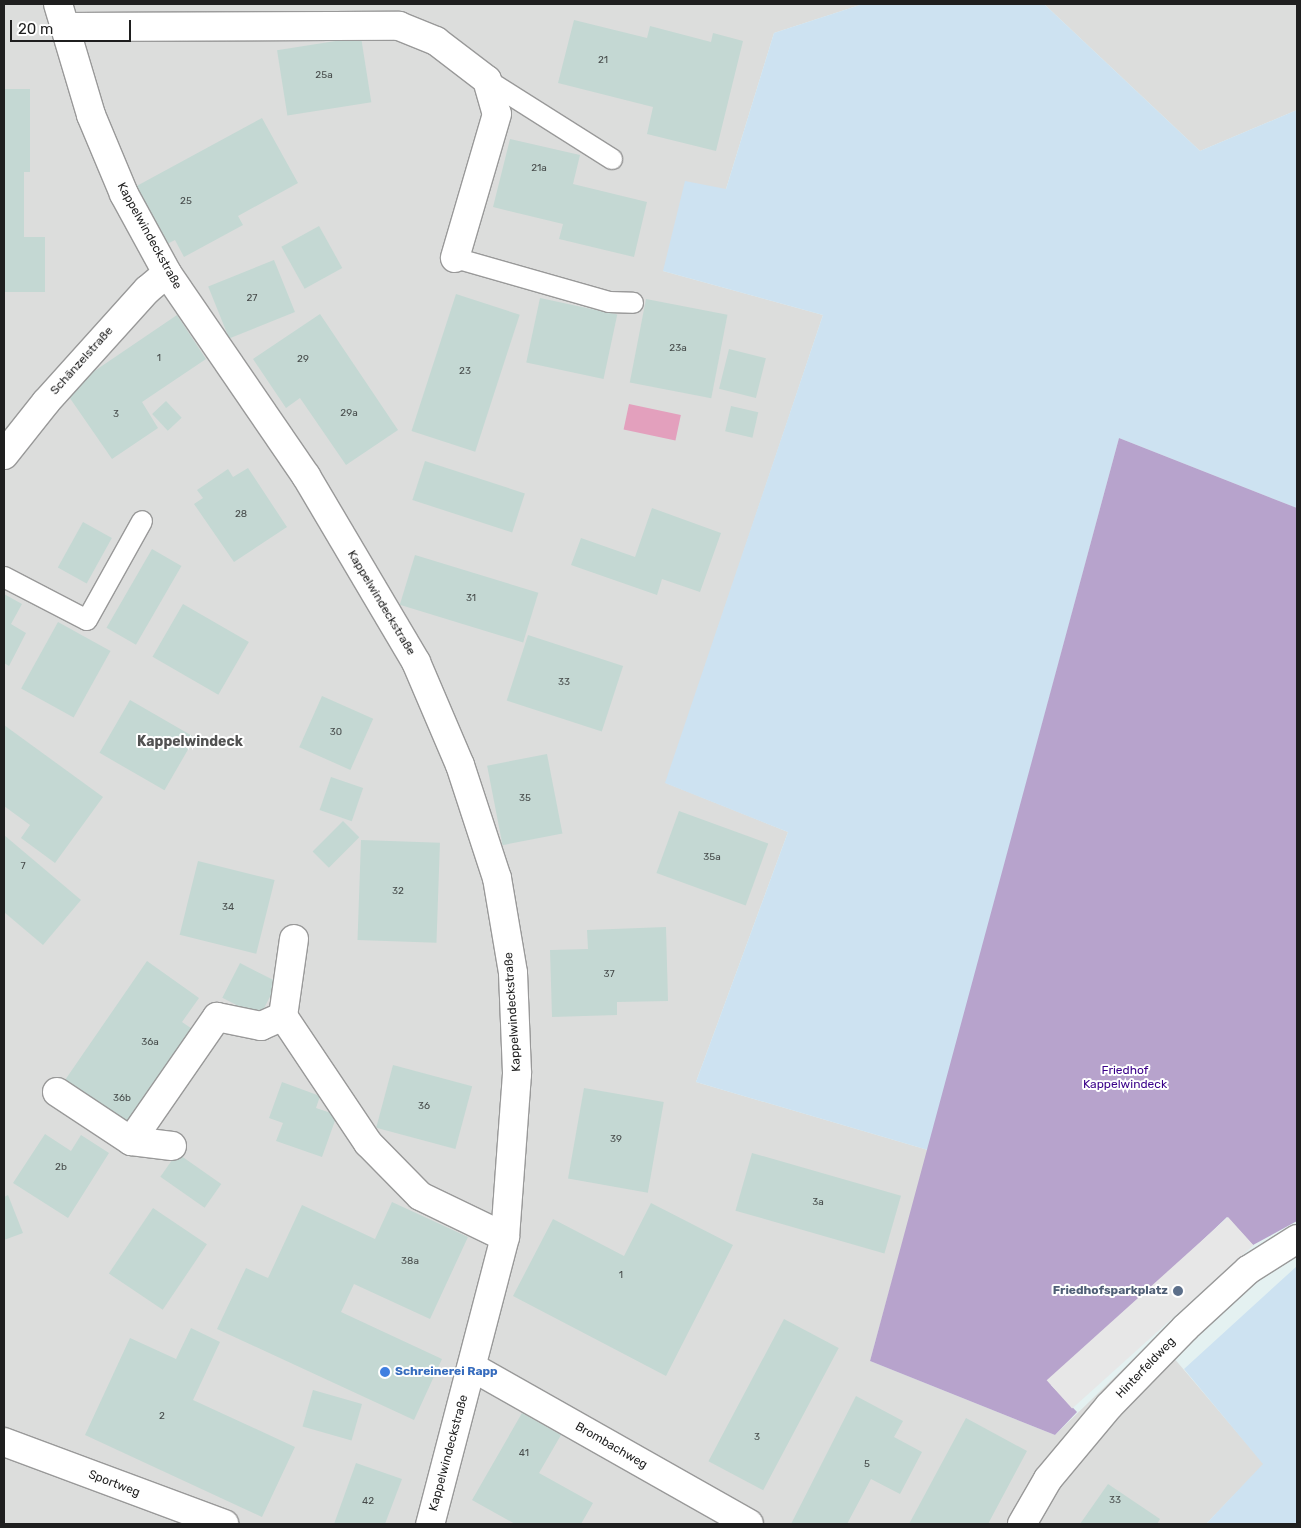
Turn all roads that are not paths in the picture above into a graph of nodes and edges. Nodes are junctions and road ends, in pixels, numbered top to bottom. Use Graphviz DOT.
graph roads {
  1 [pos="62,15"];
  2 [pos="487,80"];
  3 [pos="612,159"];
  4 [pos="455,258"];
  5 [pos="167,273"];
  6 [pos="633,303"];
  7 [pos="4,455"];
  8 [pos="142,521"];
  9 [pos="4,577"];
  10 [pos="294,939"];
  11 [pos="283,1016"];
  12 [pos="57,1092"];
  13 [pos="131,1141"];
  14 [pos="172,1146"];
  15 [pos="505,1237"];
  16 [pos="1297,1239"];
  17 [pos="472,1368"];
  18 [pos="4,1442"];
  19 [pos="224,1524"];
  20 [pos="430,1524"];
  21 [pos="749,1524"];
  22 [pos="1022,1524"];
  1 -- 2 [label="street, Kappelwindeckstraße"];
  1 -- 5 [label="street, Kappelwindeckstraße"];
  2 -- 3 [label="lane"];
  2 -- 4 [label="street"];
  4 -- 6 [label="lane"];
  5 -- 7 [label="street, Schänzelstraße"];
  5 -- 15 [label="street, Kappelwindeckstraße"];
  8 -- 9 [label="lane"];
  10 -- 11 [label="street"];
  11 -- 13 [label="street"];
  11 -- 15 [label="street"];
  12 -- 13 [label="street"];
  13 -- 14 [label="street"];
  15 -- 17 [label="street, Kappelwindeckstraße"];
  16 -- 22 [label="street, Hinterfeldweg"];
  17 -- 20 [label="street, Kappelwindeckstraße"];
  17 -- 21 [label="street, Brombachweg"];
  18 -- 19 [label="street, Sportweg"];
}
